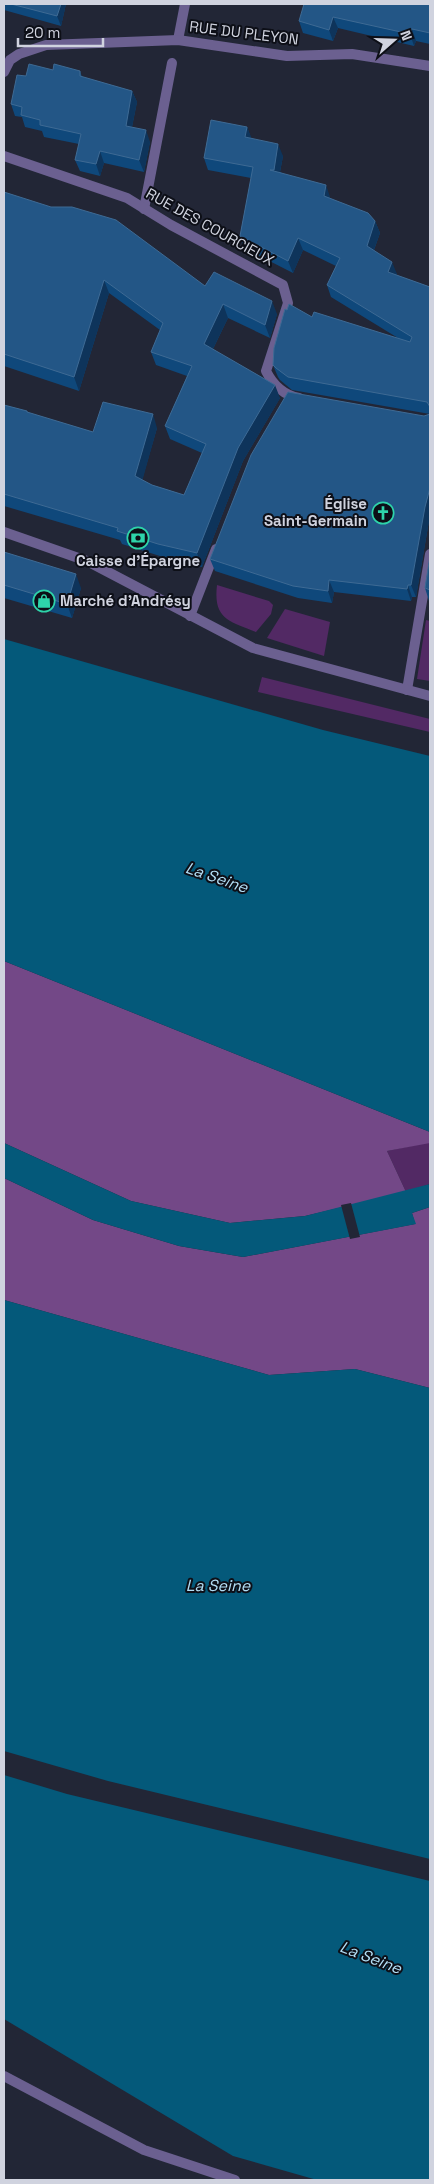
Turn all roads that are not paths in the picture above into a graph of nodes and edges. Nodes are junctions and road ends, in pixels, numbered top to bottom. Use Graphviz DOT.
graph roads {
  1 [pos="185,4"];
  2 [pos="178,40"];
  3 [pos="172,63"];
  4 [pos="430,66"];
  5 [pos="4,72"];
  6 [pos="4,156"];
  7 [pos="144,209"];
  8 [pos="308,399"];
  9 [pos="4,532"];
  10 [pos="221,535"];
  11 [pos="430,554"];
  12 [pos="190,616"];
  13 [pos="407,690"];
  14 [pos="430,696"];
  15 [pos="4,2076"];
  16 [pos="235,2180"];
  1 -- 2 [label="street"];
  2 -- 4 [label="street, RUE DU PLEYON"];
  2 -- 5 [label="street, RUE DU PLEYON"];
  3 -- 7 [label="street"];
  6 -- 7 [label="street, RUE DES COURCIEUX"];
  7 -- 8 [label="street, RUE DES COURCIEUX"];
  9 -- 12 [label="street"];
  10 -- 12 [label="street"];
  11 -- 13 [label="street"];
  12 -- 13 [label="street"];
  13 -- 14 [label="street"];
  15 -- 16 [label="street"];
}
